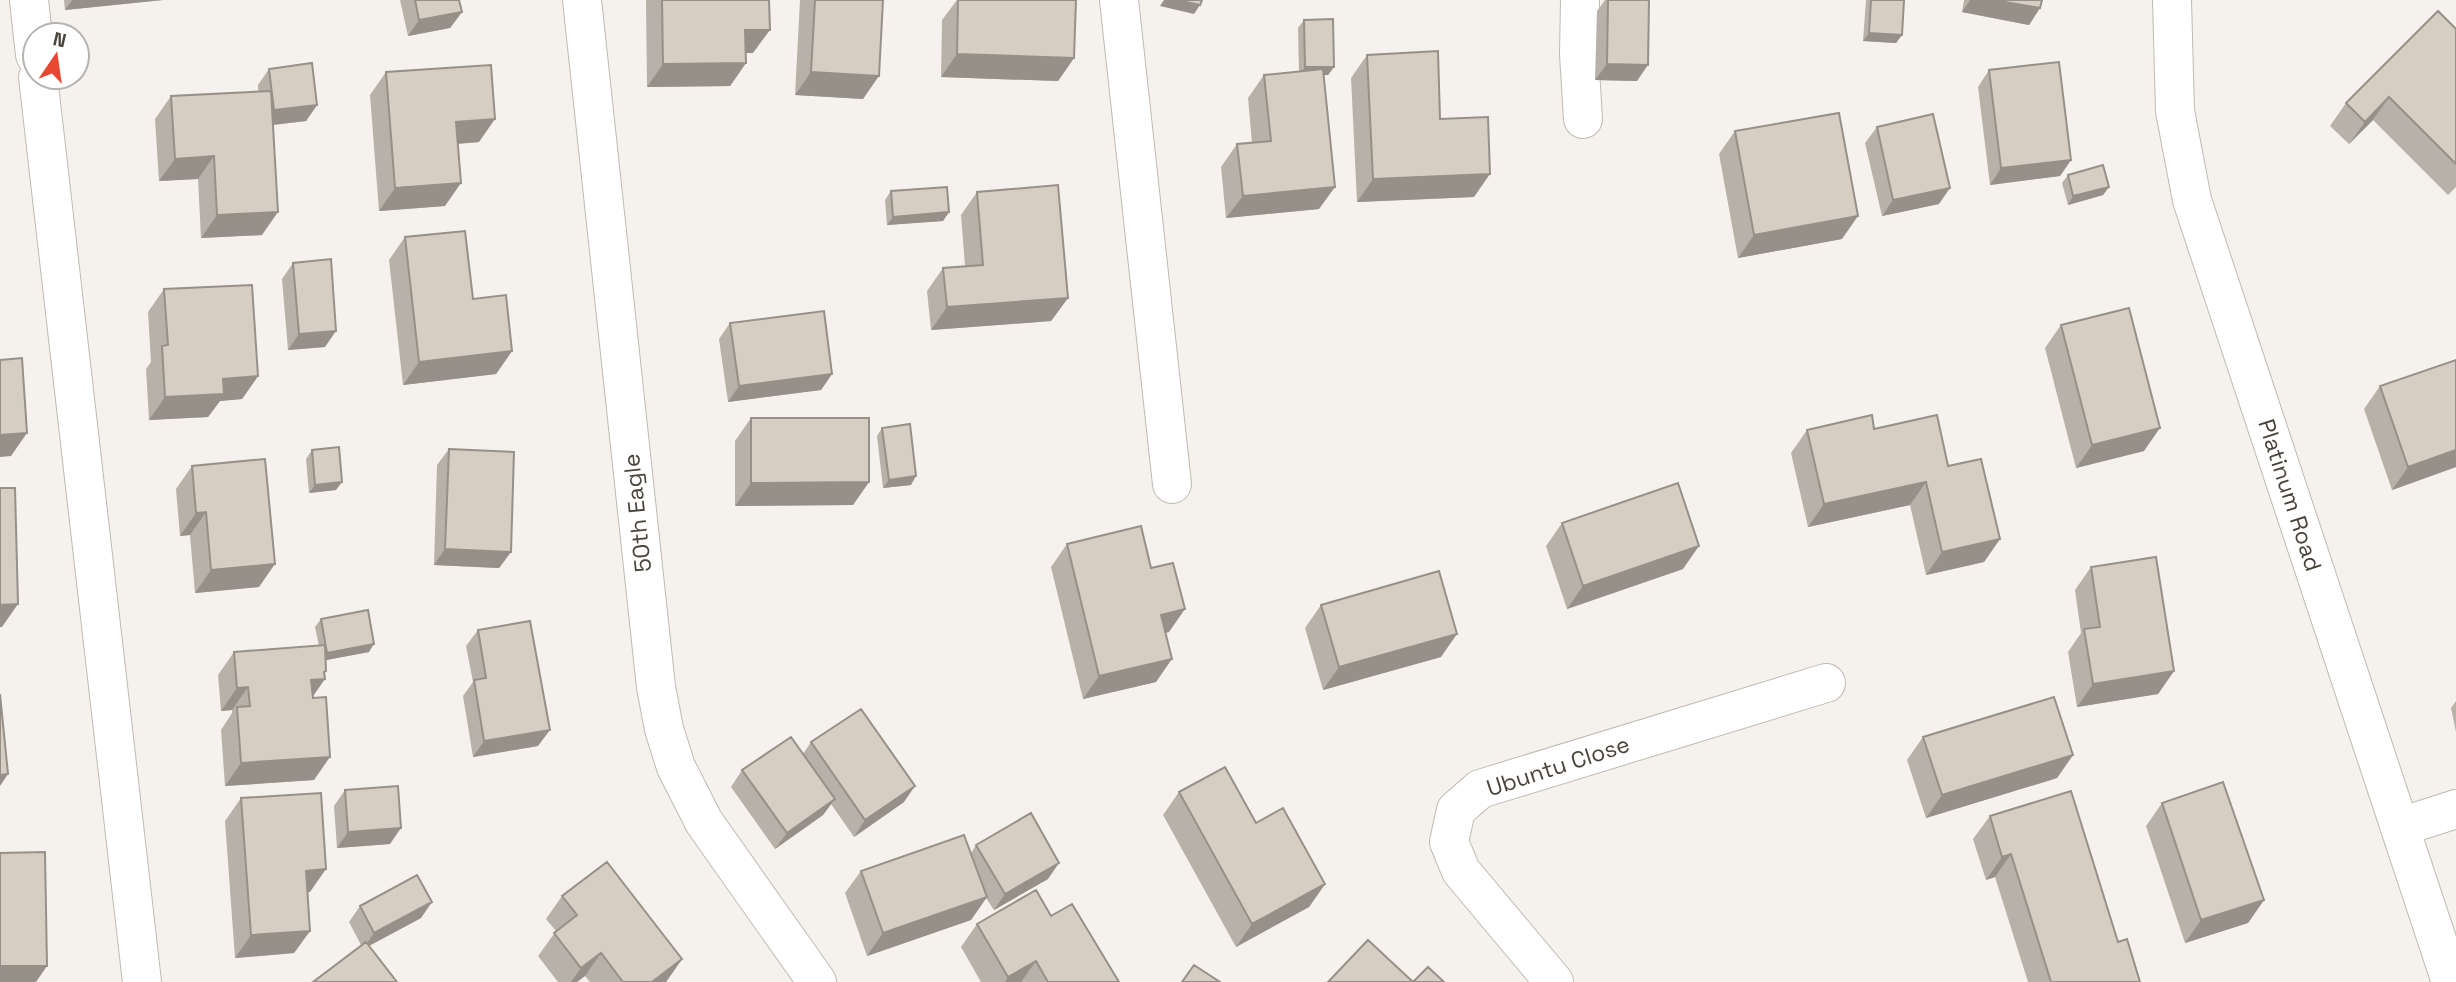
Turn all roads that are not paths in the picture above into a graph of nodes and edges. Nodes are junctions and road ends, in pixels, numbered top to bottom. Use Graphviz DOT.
graph roads {
  1 [pos="29,0"];
  2 [pos="582,0"];
  3 [pos="1119,0"];
  4 [pos="1580,0"];
  5 [pos="2172,0"];
  6 [pos="31,21"];
  7 [pos="39,91"];
  8 [pos="1583,119"];
  9 [pos="1172,484"];
  10 [pos="1826,683"];
  11 [pos="2456,808"];
  12 [pos="2400,827"];
  13 [pos="142,982"];
  14 [pos="817,982"];
  15 [pos="1554,982"];
  16 [pos="2451,982"];
  1 -- 6 [label="street"];
  2 -- 14 [label="street, 50th Eagle"];
  3 -- 9 [label="street"];
  4 -- 8 [label="street"];
  5 -- 12 [label="street, Platinum Road"];
  7 -- 13 [label="street"];
  10 -- 15 [label="street, Ubuntu Close"];
  11 -- 12 [label="street"];
  12 -- 16 [label="street, Platinum Road"];
}
